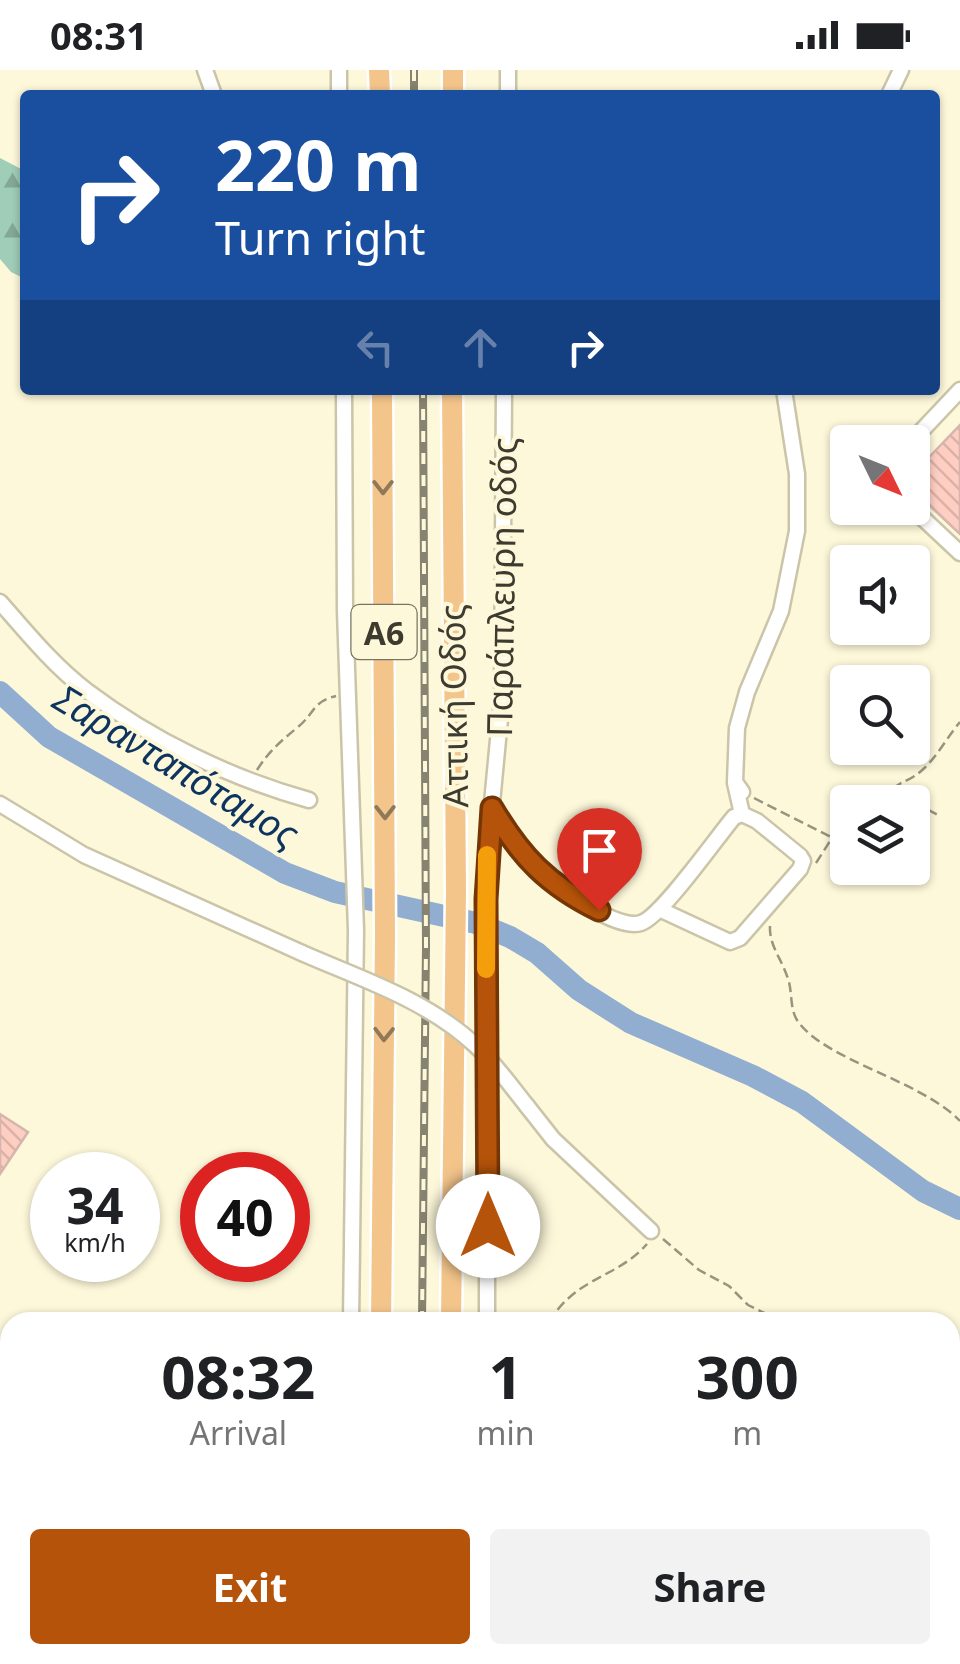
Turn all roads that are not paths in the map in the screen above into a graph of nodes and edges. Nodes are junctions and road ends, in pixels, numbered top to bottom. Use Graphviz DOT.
graph roads {
  1 [pos="960,390"];
  2 [pos="344,395"];
  3 [pos="382,395"];
  4 [pos="452,395"];
  5 [pos="504,395"];
  6 [pos="785,395"];
  7 [pos="928,425"];
  8 [pos="930,525"];
  9 [pos="960,553"];
  10 [pos="0,602"];
  11 [pos="309,800"];
  12 [pos="0,804"];
  13 [pos="492,808"];
  14 [pos="742,814"];
  15 [pos="659,910"];
  16 [pos="651,1231"];
  17 [pos="351,1312"];
  18 [pos="381,1312"];
  19 [pos="451,1312"];
  20 [pos="487,1312"];
  1 -- 7 [label="street"];
  2 -- 17 [label="street"];
  3 -- 18 [label="highway, Αττική Οδός / Α6, one-way"];
  4 -- 19 [label="highway, Αττική Οδός / Α6"];
  5 -- 13 [label="street, Παράπλευρη οδός"];
  6 -- 14 [label="street"];
  8 -- 9 [label="street"];
  10 -- 11 [label="street"];
  12 -- 16 [label="street, bridge"];
  13 -- 15 [label="street"];
  13 -- 20 [label="street, Παράπλευρη οδός"];
  14 -- 15 [label="street"];
  14 -- 15 [label="street"];
}
